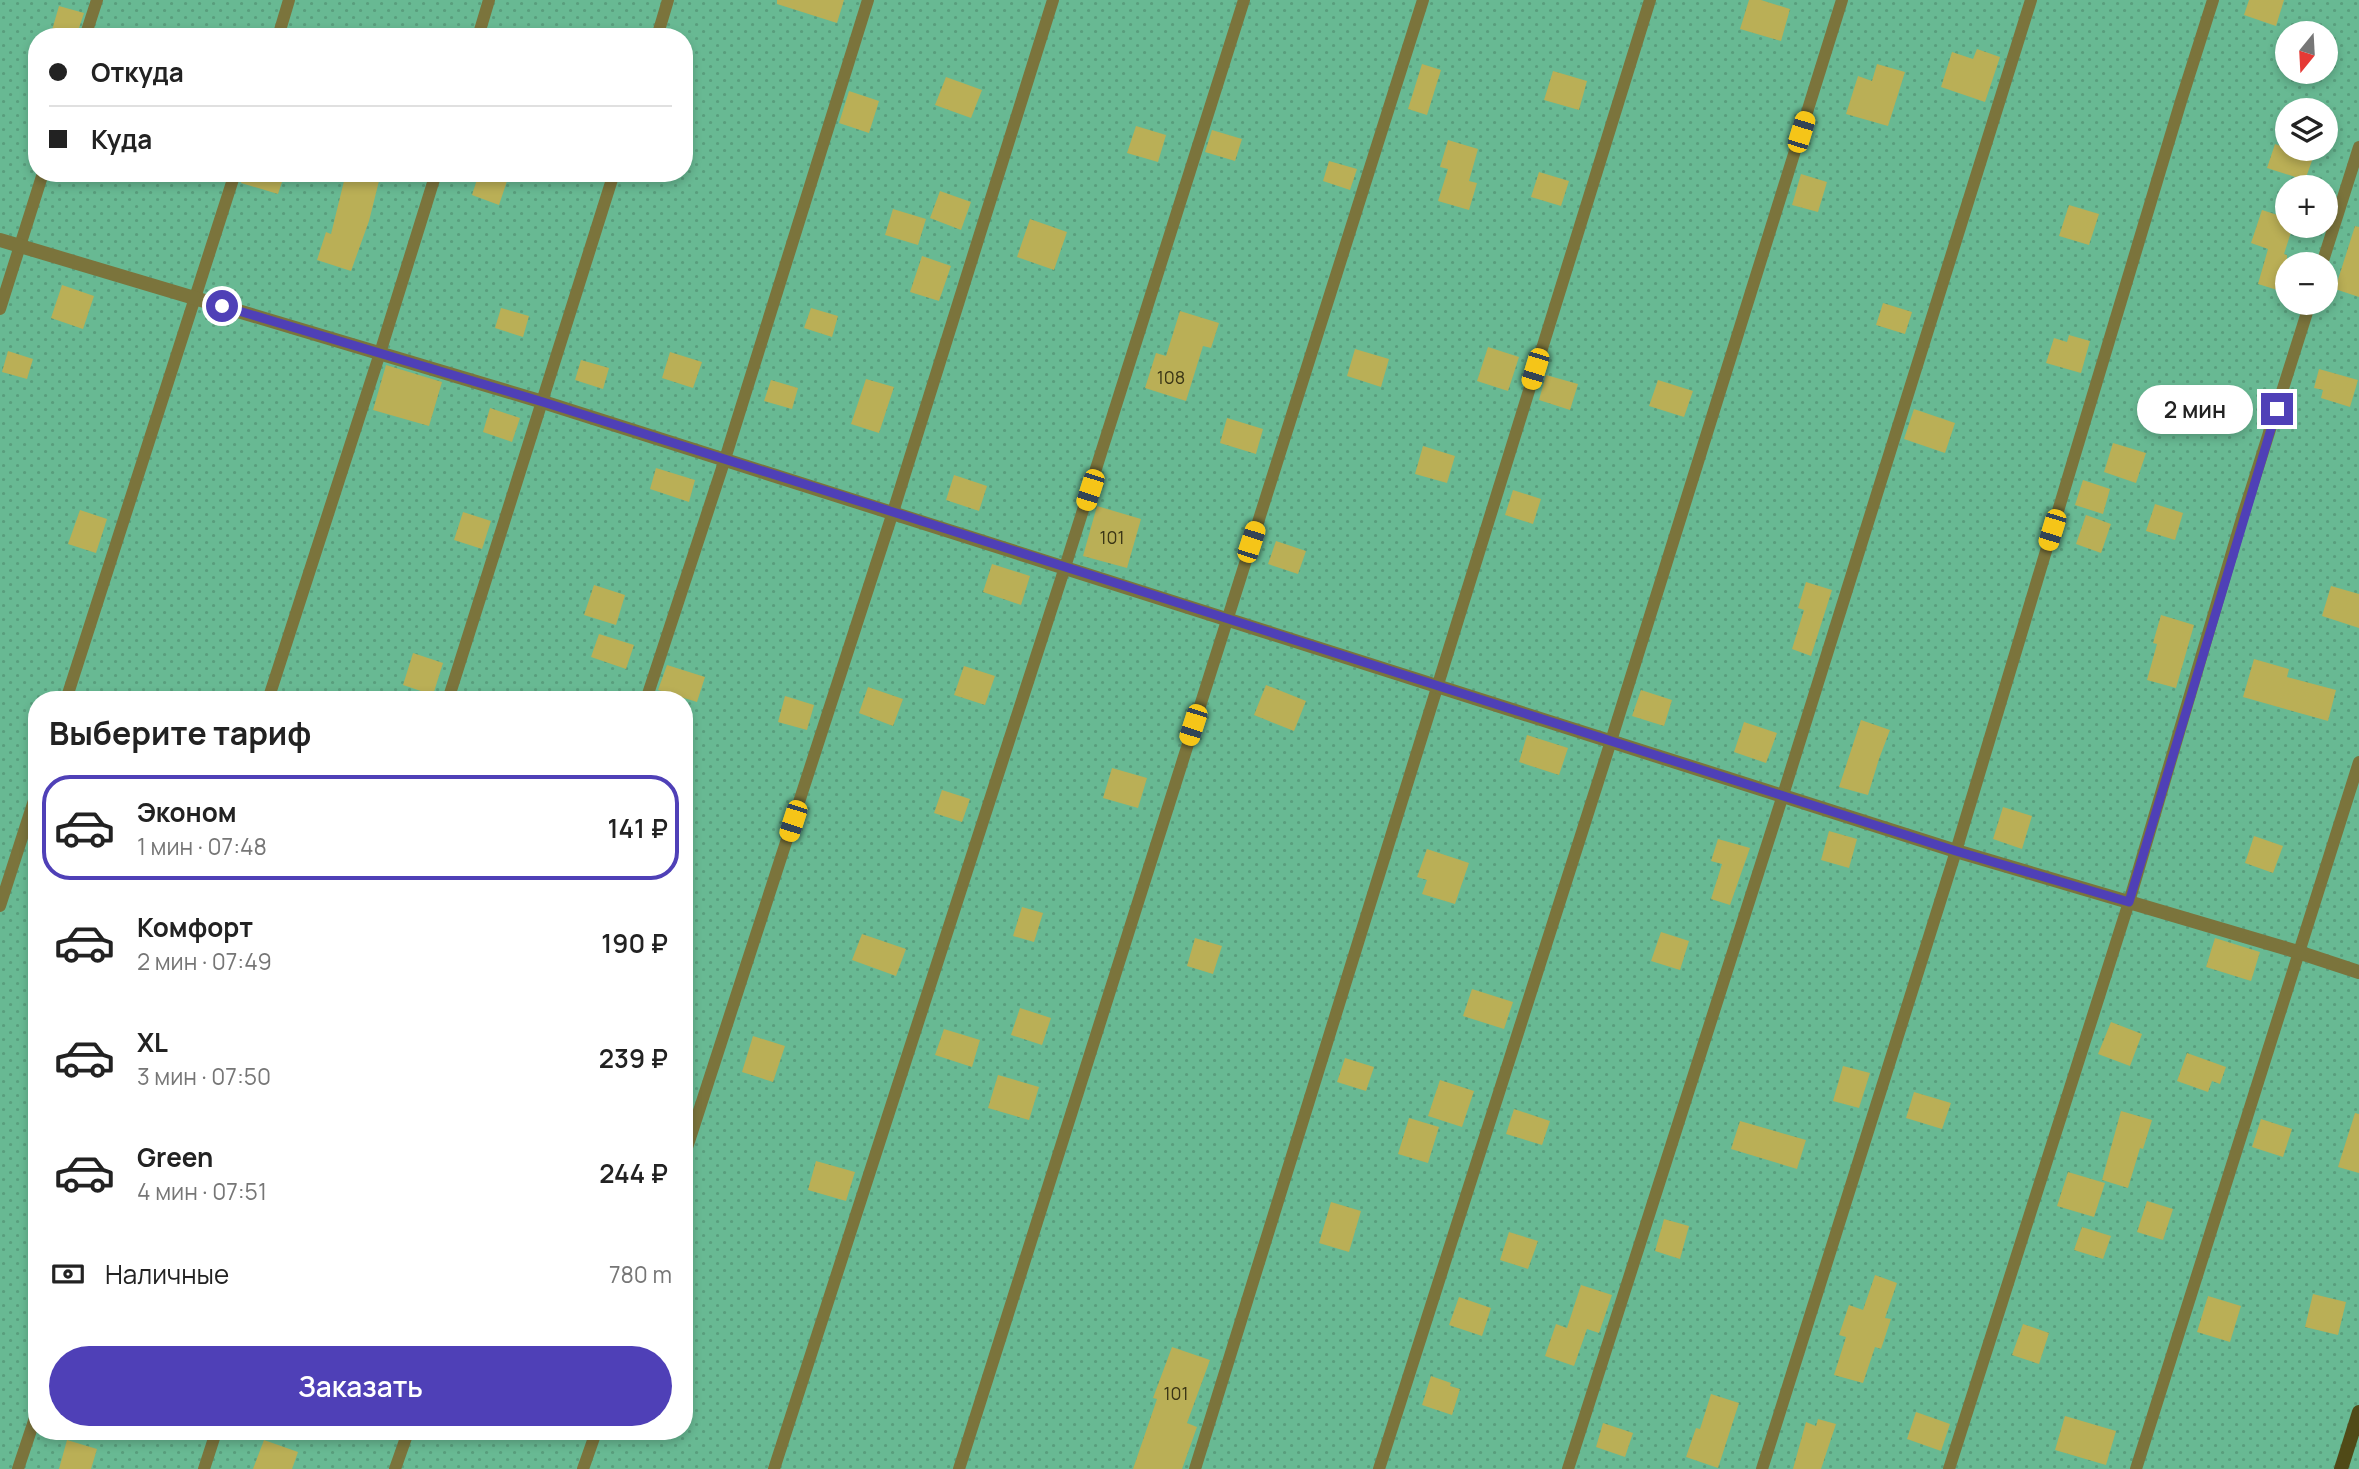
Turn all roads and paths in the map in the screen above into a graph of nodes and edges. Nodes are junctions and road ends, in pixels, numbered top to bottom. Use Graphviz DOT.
graph roads {
  1 [pos="97,0"];
  2 [pos="289,0"];
  3 [pos="489,0"];
  4 [pos="668,0"];
  5 [pos="868,0"];
  6 [pos="1053,0"];
  7 [pos="1244,0"];
  8 [pos="1423,0"];
  9 [pos="1650,0"];
  10 [pos="1842,0"];
  11 [pos="2031,0"];
  12 [pos="2213,0"];
  13 [pos="88,28"];
  14 [pos="281,28"];
  15 [pos="481,28"];
  16 [pos="660,28"];
  17 [pos="2359,148"];
  18 [pos="40,182"];
  19 [pos="232,182"];
  20 [pos="433,182"];
  21 [pos="611,182"];
  22 [pos="0,240"];
  23 [pos="20,245"];
  24 [pos="2326,252"];
  25 [pos="195,298"];
  26 [pos="0,309"];
  27 [pos="2306,315"];
  28 [pos="380,353"];
  29 [pos="543,402"];
  30 [pos="725,459"];
  31 [pos="893,512"];
  32 [pos="1065,567"];
  33 [pos="1226,619"];
  34 [pos="1437,685"];
  35 [pos="69,691"];
  36 [pos="271,691"];
  37 [pos="451,691"];
  38 [pos="649,691"];
  39 [pos="1611,741"];
  40 [pos="2359,762"];
  41 [pos="1783,795"];
  42 [pos="28,820"];
  43 [pos="1956,851"];
  44 [pos="2129,902"];
  45 [pos="0,906"];
  46 [pos="2298,952"];
  47 [pos="2359,972"];
  48 [pos="693,1129"];
  49 [pos="2359,1412"];
  50 [pos="28,1439"];
  51 [pos="213,1440"];
  52 [pos="405,1440"];
  53 [pos="593,1440"];
  54 [pos="18,1469"];
  55 [pos="204,1469"];
  56 [pos="396,1469"];
  57 [pos="583,1469"];
  58 [pos="774,1469"];
  59 [pos="959,1469"];
  60 [pos="1195,1469"];
  61 [pos="1379,1469"];
  62 [pos="1568,1469"];
  63 [pos="1762,1469"];
  64 [pos="1949,1469"];
  65 [pos="2136,1469"];
  66 [pos="2341,1469"];
  1 -- 13 [label="lane"];
  2 -- 14 [label="lane"];
  3 -- 15 [label="lane"];
  4 -- 16 [label="lane"];
  5 -- 30 [label="lane"];
  6 -- 31 [label="lane"];
  7 -- 32 [label="lane"];
  8 -- 33 [label="lane"];
  9 -- 34 [label="lane"];
  10 -- 39 [label="lane"];
  11 -- 41 [label="lane"];
  12 -- 43 [label="lane"];
  17 -- 24 [label="lane"];
  18 -- 23 [label="lane"];
  19 -- 25 [label="lane"];
  20 -- 28 [label="lane"];
  21 -- 29 [label="lane"];
  22 -- 23 [label="street"];
  23 -- 25 [label="street"];
  23 -- 26 [label="lane"];
  25 -- 28 [label="street"];
  25 -- 35 [label="lane"];
  27 -- 44 [label="lane"];
  28 -- 29 [label="street"];
  28 -- 36 [label="lane"];
  29 -- 30 [label="street"];
  29 -- 37 [label="lane"];
  30 -- 31 [label="street"];
  30 -- 38 [label="lane"];
  31 -- 32 [label="street"];
  31 -- 48 [label="lane"];
  32 -- 33 [label="street"];
  32 -- 58 [label="lane"];
  33 -- 34 [label="street"];
  33 -- 59 [label="lane"];
  34 -- 39 [label="street"];
  34 -- 60 [label="lane"];
  39 -- 41 [label="street"];
  39 -- 61 [label="lane"];
  40 -- 46 [label="lane"];
  41 -- 43 [label="street"];
  41 -- 62 [label="lane"];
  42 -- 45 [label="lane"];
  43 -- 44 [label="street"];
  43 -- 63 [label="lane"];
  44 -- 46 [label="street"];
  44 -- 64 [label="lane"];
  46 -- 47 [label="street"];
  46 -- 65 [label="lane"];
  49 -- 66 [label="main road"];
  50 -- 54 [label="lane"];
  51 -- 55 [label="lane"];
  52 -- 56 [label="lane"];
  53 -- 57 [label="lane"];
}
